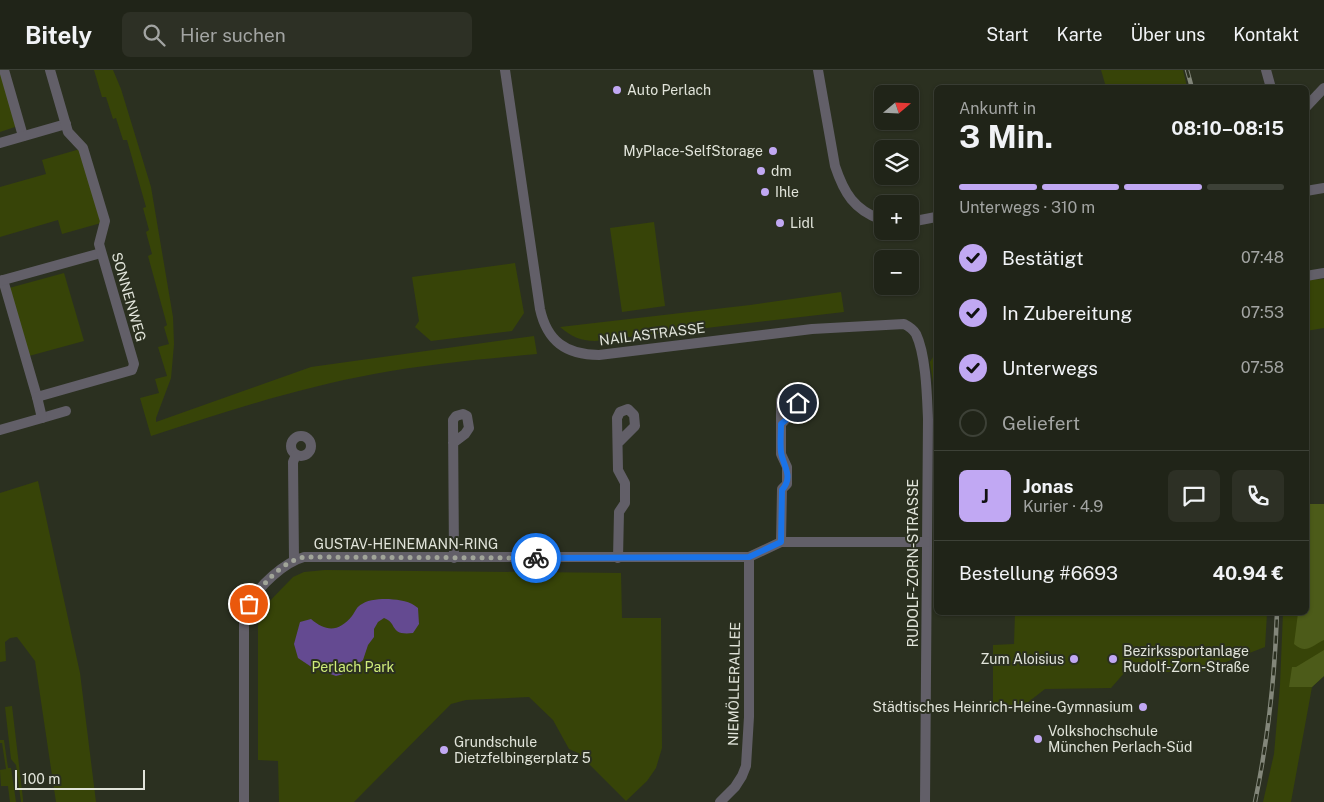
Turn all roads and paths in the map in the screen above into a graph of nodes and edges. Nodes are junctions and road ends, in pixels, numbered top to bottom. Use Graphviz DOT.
graph roads {
  1 [pos="4,70"];
  2 [pos="50,70"];
  3 [pos="505,70"];
  4 [pos="818,70"];
  5 [pos="1266,70"];
  6 [pos="1270,85"];
  7 [pos="1324,88"];
  8 [pos="1309,104"];
  9 [pos="66,124"];
  10 [pos="23,136"];
  11 [pos="0,143"];
  12 [pos="1324,188"];
  13 [pos="1309,190"];
  14 [pos="874,217"];
  15 [pos="934,217"];
  16 [pos="919,220"];
  17 [pos="101,252"];
  18 [pos="1324,273"];
  19 [pos="1309,276"];
  20 [pos="2,280"];
  21 [pos="912,328"];
  22 [pos="37,397"];
  23 [pos="66,411"];
  24 [pos="42,418"];
  25 [pos="781,424"];
  26 [pos="0,430"];
  27 [pos="454,443"];
  28 [pos="618,443"];
  29 [pos="296,455"];
  30 [pos="781,542"];
  31 [pos="927,542"];
  32 [pos="749,557"];
  33 [pos="454,558"];
  34 [pos="618,558"];
  35 [pos="294,559"];
  36 [pos="244,802"];
  37 [pos="720,802"];
  38 [pos="925,802"];
  1 -- 10 [label="street"];
  2 -- 9 [label="street, SONNENWEG"];
  3 -- 21 [label="street, NAILASTRASSE"];
  4 -- 14 [label="street"];
  5 -- 6 [label="street"];
  7 -- 8 [label="street"];
  9 -- 10 [label="street"];
  9 -- 17 [label="street, SONNENWEG"];
  10 -- 11 [label="street"];
  12 -- 13 [label="street"];
  15 -- 16 [label="street"];
  17 -- 20 [label="street"];
  17 -- 22 [label="street, SONNENWEG"];
  18 -- 19 [label="street"];
  20 -- 22 [label="street"];
  21 -- 31 [label="street, RUDOLF-ZORN-STRASSE"];
  22 -- 24 [label="street"];
  23 -- 24 [label="street"];
  24 -- 26 [label="street"];
  25 -- 30 [label="street"];
  27 -- 33 [label="street"];
  28 -- 34 [label="street"];
  29 -- 35 [label="street"];
  30 -- 31 [label="street, GUSTAV-HEINEMANN-RING"];
  30 -- 32 [label="street, GUSTAV-HEINEMANN-RING"];
  31 -- 38 [label="street, RUDOLF-ZORN-STRASSE"];
  32 -- 34 [label="street, GUSTAV-HEINEMANN-RING"];
  32 -- 37 [label="street, NIEMÖLLERALLEE"];
  33 -- 34 [label="street, GUSTAV-HEINEMANN-RING"];
  33 -- 35 [label="street, GUSTAV-HEINEMANN-RING"];
  35 -- 36 [label="street"];
}
